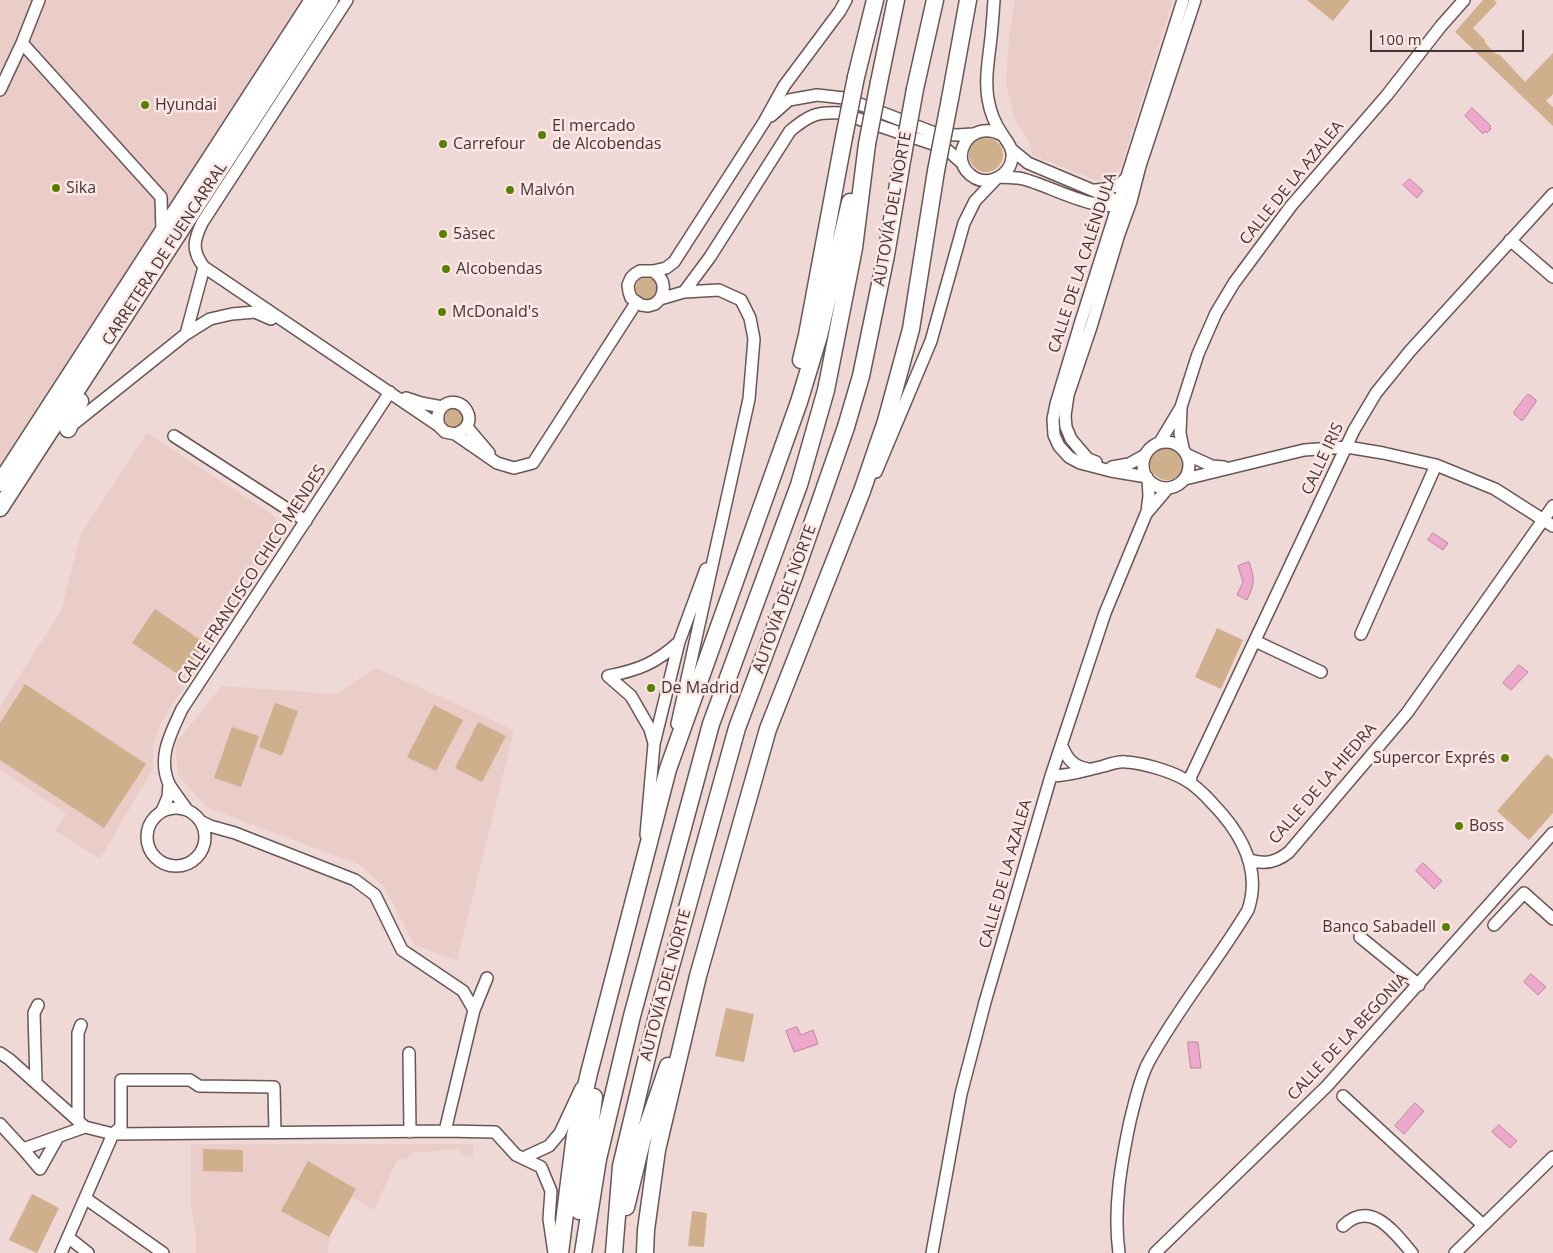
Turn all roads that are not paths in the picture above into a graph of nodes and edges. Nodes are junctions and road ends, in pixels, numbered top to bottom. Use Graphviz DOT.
graph roads {
  1 [pos="40,0"];
  2 [pos="313,0"];
  3 [pos="330,0"];
  4 [pos="347,0"];
  5 [pos="846,0"];
  6 [pos="875,0"];
  7 [pos="896,0"];
  8 [pos="935,0"];
  9 [pos="970,0"];
  10 [pos="994,0"];
  11 [pos="1000,0"];
  12 [pos="1183,0"];
  13 [pos="1195,0"];
  14 [pos="1464,0"];
  15 [pos="22,43"];
  16 [pos="991,44"];
  17 [pos="0,90"];
  18 [pos="764,122"];
  19 [pos="973,134"];
  20 [pos="1002,135"];
  21 [pos="866,148"];
  22 [pos="1011,149"];
  23 [pos="962,163"];
  24 [pos="1133,176"];
  25 [pos="998,178"];
  26 [pos="1093,190"];
  27 [pos="1553,194"];
  28 [pos="1088,202"];
  29 [pos="1120,205"];
  30 [pos="162,231"];
  31 [pos="1115,231"];
  32 [pos="1510,240"];
  33 [pos="204,267"];
  34 [pos="653,271"];
  35 [pos="1553,277"];
  36 [pos="684,292"];
  37 [pos="660,299"];
  38 [pos="636,303"];
  39 [pos="186,334"];
  40 [pos="304,336"];
  41 [pos="100,355"];
  42 [pos="390,392"];
  43 [pos="442,407"];
  44 [pos="1181,407"];
  45 [pos="439,426"];
  46 [pos="467,426"];
  47 [pos="68,429"];
  48 [pos="456,434"];
  49 [pos="174,436"];
  50 [pos="1160,442"];
  51 [pos="1347,447"];
  52 [pos="1186,452"];
  53 [pos="1145,455"];
  54 [pos="497,463"];
  55 [pos="1436,465"];
  56 [pos="1236,467"];
  57 [pos="771,478"];
  58 [pos="1147,478"];
  59 [pos="1185,479"];
  60 [pos="0,483"];
  61 [pos="1168,488"];
  62 [pos="862,491"];
  63 [pos="1553,506"];
  64 [pos="0,508"];
  65 [pos="1146,514"];
  66 [pos="1543,519"];
  67 [pos="306,521"];
  68 [pos="721,525"];
  69 [pos="1553,526"];
  70 [pos="1360,634"];
  71 [pos="1255,641"];
  72 [pos="679,642"];
  73 [pos="1321,672"];
  74 [pos="654,744"];
  75 [pos="1062,746"];
  76 [pos="668,769"];
  77 [pos="1090,769"];
  78 [pos="1051,776"];
  79 [pos="1190,782"];
  80 [pos="170,784"];
  81 [pos="187,810"];
  82 [pos="162,811"];
  83 [pos="657,812"];
  84 [pos="200,821"];
  85 [pos="236,833"];
  86 [pos="1553,833"];
  87 [pos="203,848"];
  88 [pos="1250,860"];
  89 [pos="644,863"];
  90 [pos="1553,919"];
  91 [pos="1494,925"];
  92 [pos="1360,937"];
  93 [pos="698,976"];
  94 [pos="487,978"];
  95 [pos="1418,985"];
  96 [pos="38,1005"];
  97 [pos="474,1010"];
  98 [pos="81,1025"];
  99 [pos="0,1053"];
  100 [pos="409,1053"];
  101 [pos="589,1073"];
  102 [pos="36,1082"];
  103 [pos="1343,1096"];
  104 [pos="0,1124"];
  105 [pos="82,1124"];
  106 [pos="444,1131"];
  107 [pos="410,1132"];
  108 [pos="275,1133"];
  109 [pos="113,1134"];
  110 [pos="58,1137"];
  111 [pos="23,1149"];
  112 [pos="523,1158"];
  113 [pos="1551,1162"];
  114 [pos="85,1198"];
  115 [pos="1484,1225"];
  116 [pos="1343,1226"];
  117 [pos="68,1237"];
  118 [pos="583,1252"];
  119 [pos="61,1253"];
  120 [pos="88,1253"];
  121 [pos="163,1253"];
  122 [pos="554,1253"];
  123 [pos="560,1253"];
  124 [pos="614,1253"];
  125 [pos="644,1253"];
  126 [pos="932,1253"];
  127 [pos="1119,1253"];
  128 [pos="1155,1253"];
  129 [pos="1412,1253"];
  130 [pos="1455,1253"];
  1 -- 15 [label="street"];
  2 -- 30 [label="highway, CARRETERA DE FUENCARRAL"];
  3 -- 41 [label="highway, CARRETERA DE FUENCARRAL"];
  4 -- 33 [label="street"];
  5 -- 18 [label="street"];
  6 -- 57 [label="highway, bridge"];
  7 -- 21 [label="highway, AUTOVÍA DEL NORTE, bridge"];
  8 -- 124 [label="highway, AUTOVÍA DEL NORTE, bridge"];
  9 -- 62 [label="highway, bridge"];
  10 -- 16 [label="street"];
  11 -- 16 [label="street"];
  12 -- 24 [label="street, CALLE DE LA CALÉNDULA"];
  13 -- 24 [label="street, CALLE DE LA CALÉNDULA"];
  14 -- 44 [label="street, CALLE DE LA AZALEA"];
  15 -- 17 [label="street"];
  15 -- 30 [label="street"];
  16 -- 20 [label="street"];
  18 -- 19 [label="street"];
  18 -- 34 [label="street"];
  19 -- 20 [label="street"];
  19 -- 23 [label="street"];
  20 -- 22 [label="street"];
  21 -- 57 [label="highway"];
  21 -- 118 [label="highway, AUTOVÍA DEL NORTE"];
  22 -- 25 [label="street"];
  22 -- 26 [label="street"];
  23 -- 25 [label="street"];
  23 -- 36 [label="street"];
  24 -- 26 [label="street"];
  24 -- 29 [label="street, CALLE DE LA CALÉNDULA"];
  24 -- 31 [label="street, CALLE DE LA CALÉNDULA"];
  25 -- 28 [label="street"];
  25 -- 62 [label="street"];
  26 -- 29 [label="street"];
  27 -- 32 [label="street, CALLE IRIS"];
  28 -- 29 [label="street"];
  28 -- 31 [label="street"];
  29 -- 31 [label="street, CALLE DE LA CALÉNDULA"];
  30 -- 60 [label="highway, CARRETERA DE FUENCARRAL"];
  31 -- 53 [label="street, CALLE DE LA CALÉNDULA"];
  31 -- 58 [label="street, CALLE DE LA CALÉNDULA"];
  32 -- 35 [label="street"];
  32 -- 51 [label="street, CALLE IRIS"];
  33 -- 39 [label="street"];
  33 -- 40 [label="street"];
  34 -- 37 [label="street"];
  34 -- 38 [label="street"];
  36 -- 37 [label="street"];
  36 -- 68 [label="street"];
  37 -- 38 [label="street"];
  38 -- 54 [label="street"];
  39 -- 40 [label="street"];
  39 -- 47 [label="street"];
  40 -- 42 [label="street"];
  41 -- 47 [label="highway"];
  41 -- 64 [label="highway, CARRETERA DE FUENCARRAL"];
  42 -- 43 [label="street"];
  42 -- 45 [label="street"];
  42 -- 67 [label="street, CALLE FRANCISCO CHICO MENDES"];
  43 -- 45 [label="street"];
  43 -- 46 [label="street"];
  44 -- 50 [label="street, CALLE DE LA AZALEA"];
  44 -- 52 [label="street, CALLE DE LA AZALEA"];
  45 -- 48 [label="street"];
  46 -- 48 [label="street"];
  46 -- 54 [label="street"];
  48 -- 54 [label="street"];
  49 -- 67 [label="street"];
  50 -- 52 [label="street"];
  50 -- 53 [label="street"];
  51 -- 55 [label="street"];
  51 -- 56 [label="street"];
  51 -- 71 [label="street, CALLE IRIS"];
  52 -- 56 [label="street"];
  52 -- 59 [label="street"];
  53 -- 58 [label="street"];
  55 -- 66 [label="street"];
  55 -- 70 [label="street"];
  56 -- 59 [label="street"];
  57 -- 76 [label="highway"];
  58 -- 61 [label="street"];
  58 -- 65 [label="street, CALLE DE LA AZALEA"];
  59 -- 61 [label="street"];
  61 -- 65 [label="street, CALLE DE LA AZALEA"];
  62 -- 93 [label="highway"];
  63 -- 66 [label="street, CALLE DE LA HIEDRA"];
  65 -- 75 [label="street, CALLE DE LA AZALEA"];
  66 -- 69 [label="street"];
  66 -- 88 [label="street, CALLE DE LA HIEDRA"];
  67 -- 80 [label="street, CALLE FRANCISCO CHICO MENDES"];
  68 -- 72 [label="street"];
  68 -- 76 [label="street"];
  71 -- 73 [label="street"];
  71 -- 79 [label="street, CALLE IRIS"];
  72 -- 74 [label="street"];
  72 -- 74 [label="street"];
  74 -- 89 [label="street"];
  75 -- 77 [label="street"];
  75 -- 78 [label="street, CALLE DE LA AZALEA"];
  76 -- 83 [label="highway"];
  77 -- 78 [label="street"];
  77 -- 79 [label="street"];
  78 -- 126 [label="street, CALLE DE LA AZALEA"];
  79 -- 88 [label="street"];
  80 -- 81 [label="street, CALLE FRANCISCO CHICO MENDES"];
  80 -- 82 [label="street, CALLE FRANCISCO CHICO MENDES"];
  81 -- 82 [label="street"];
  81 -- 84 [label="street"];
  82 -- 87 [label="street"];
  83 -- 89 [label="highway"];
  83 -- 118 [label="highway"];
  84 -- 85 [label="street"];
  84 -- 87 [label="street"];
  85 -- 87 [label="street"];
  85 -- 97 [label="street"];
  86 -- 95 [label="street, CALLE DE LA BEGONIA"];
  88 -- 127 [label="street"];
  89 -- 101 [label="highway"];
  90 -- 91 [label="street"];
  92 -- 95 [label="street"];
  93 -- 124 [label="highway"];
  93 -- 125 [label="highway"];
  94 -- 97 [label="street"];
  95 -- 128 [label="street, CALLE DE LA BEGONIA"];
  96 -- 102 [label="street"];
  97 -- 106 [label="street"];
  98 -- 105 [label="street"];
  99 -- 102 [label="street"];
  100 -- 107 [label="street"];
  101 -- 112 [label="street"];
  101 -- 123 [label="highway"];
  102 -- 105 [label="street"];
  103 -- 115 [label="street"];
  104 -- 111 [label="street"];
  105 -- 109 [label="street"];
  105 -- 110 [label="street"];
  106 -- 107 [label="street"];
  106 -- 112 [label="street"];
  107 -- 108 [label="street"];
  108 -- 109 [label="street"];
  108 -- 109 [label="street"];
  109 -- 114 [label="street"];
  110 -- 111 [label="street"];
  110 -- 111 [label="street"];
  112 -- 122 [label="street"];
  113 -- 115 [label="street"];
  114 -- 117 [label="street"];
  114 -- 121 [label="street"];
  115 -- 130 [label="street"];
  116 -- 129 [label="street"];
  117 -- 119 [label="street"];
  117 -- 120 [label="street"];
}
